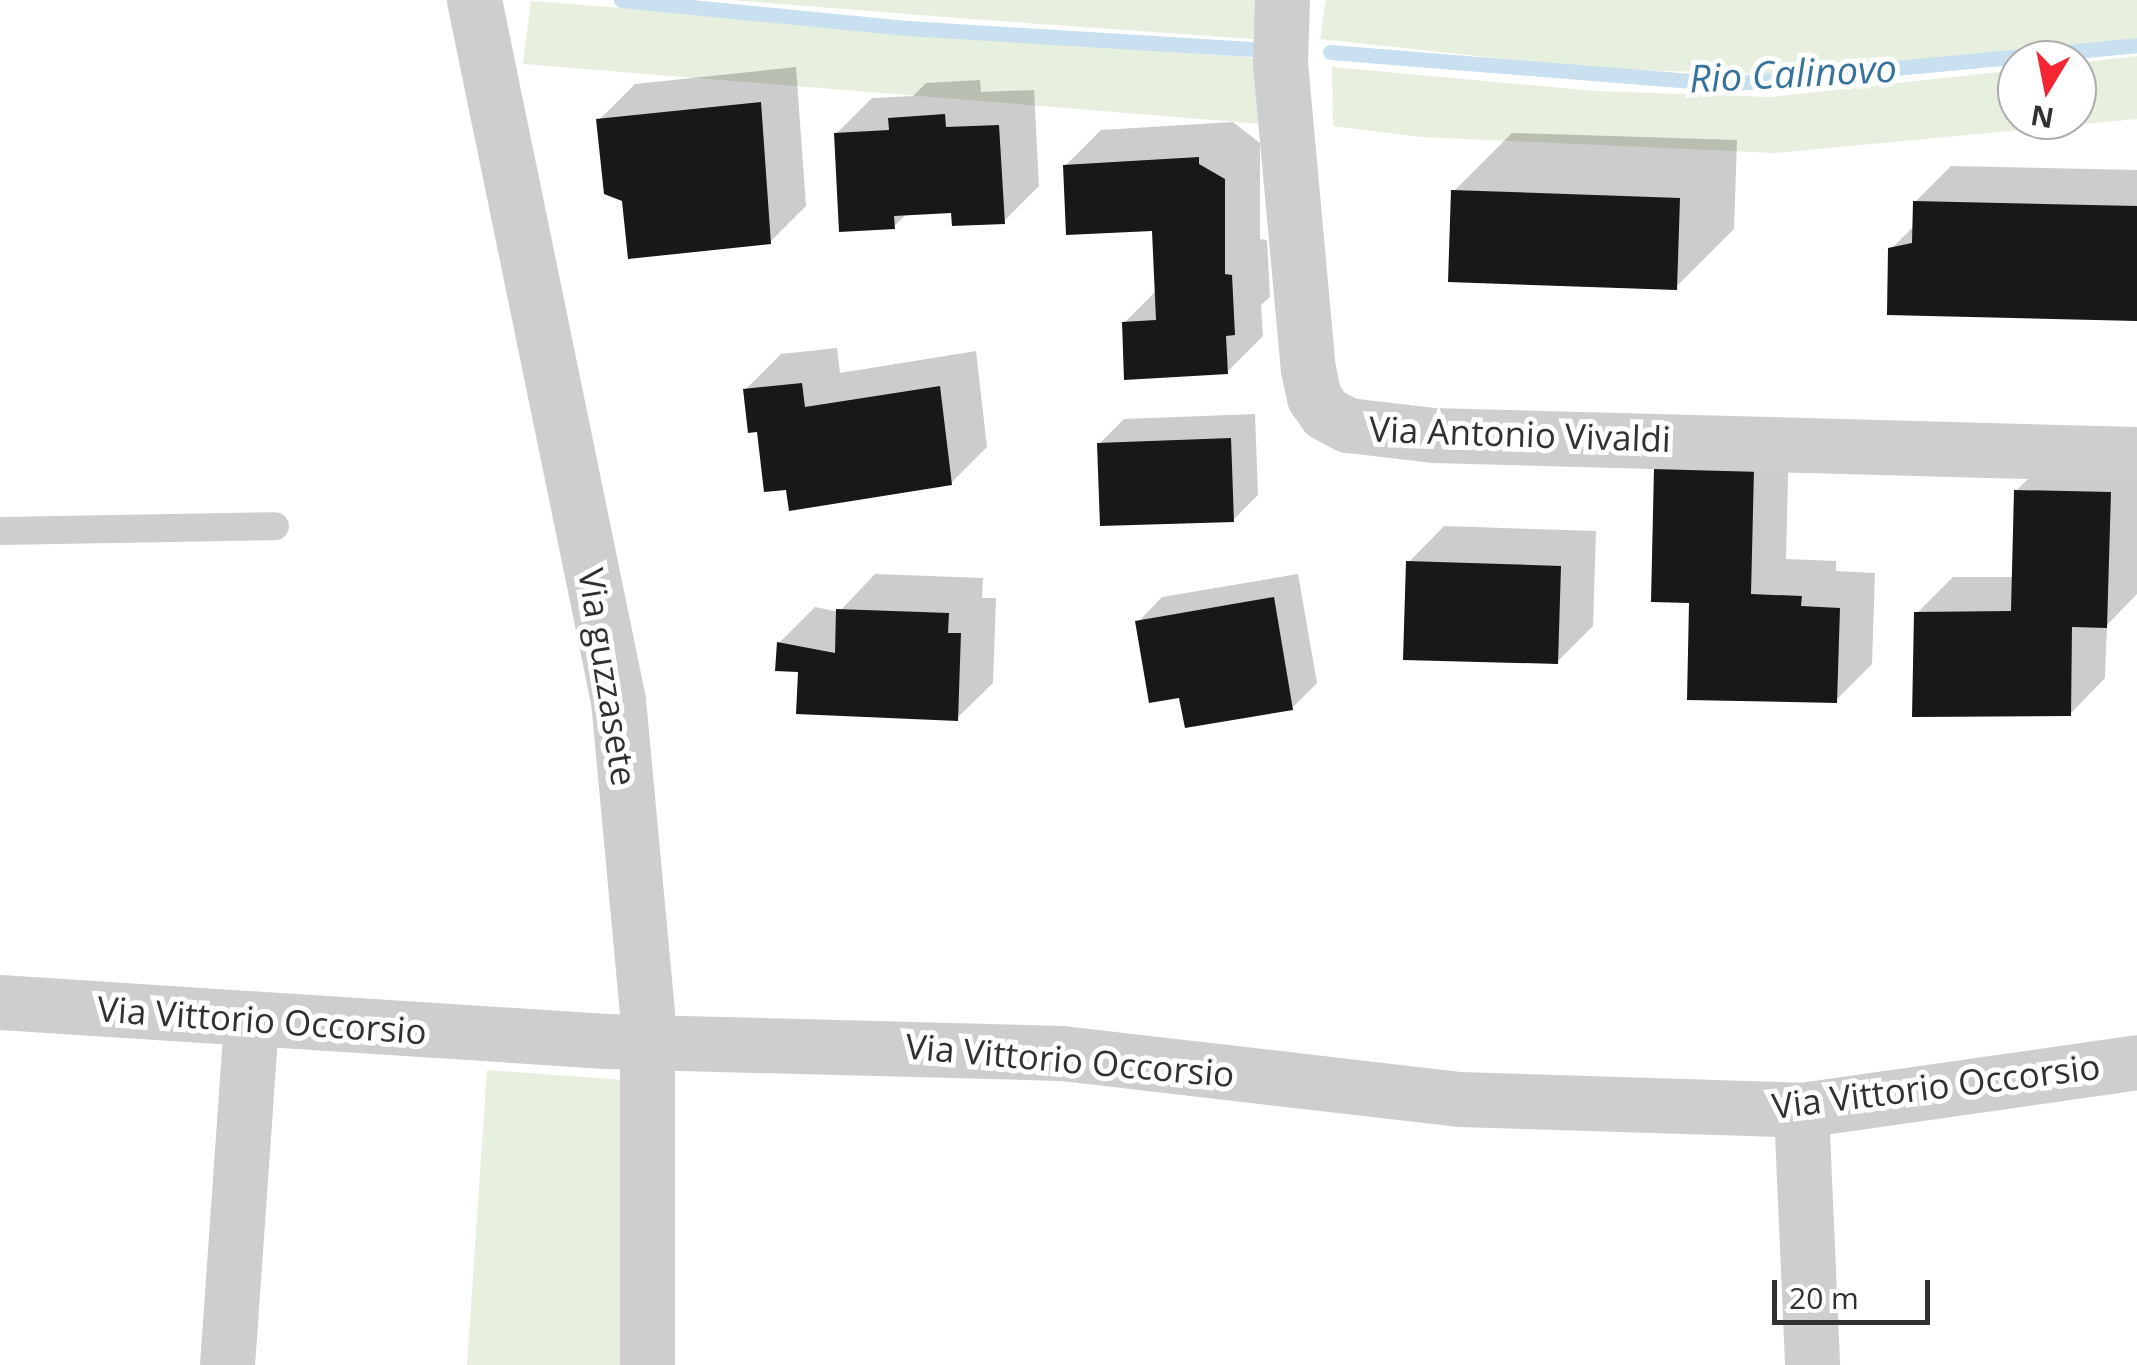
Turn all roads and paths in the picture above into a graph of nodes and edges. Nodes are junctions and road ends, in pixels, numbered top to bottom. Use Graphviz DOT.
graph roads {
  1 [pos="474,0"];
  2 [pos="1282,0"];
  3 [pos="2137,454"];
  4 [pos="274,526"];
  5 [pos="0,531"];
  6 [pos="0,1002"];
  7 [pos="250,1022"];
  8 [pos="648,1040"];
  9 [pos="2137,1062"];
  10 [pos="1801,1110"];
  11 [pos="227,1365"];
  12 [pos="647,1365"];
  13 [pos="1812,1365"];
  1 -- 8 [label="street, Via guzzasete"];
  2 -- 3 [label="street, Via Antonio Vivaldi"];
  4 -- 5 [label="lane"];
  6 -- 7 [label="street, Via Vittorio Occorsio"];
  7 -- 8 [label="street, Via Vittorio Occorsio"];
  7 -- 11 [label="street"];
  8 -- 10 [label="street, Via Vittorio Occorsio"];
  8 -- 12 [label="street, Via guzzasete"];
  9 -- 10 [label="street, Via Vittorio Occorsio"];
  10 -- 13 [label="street"];
}
